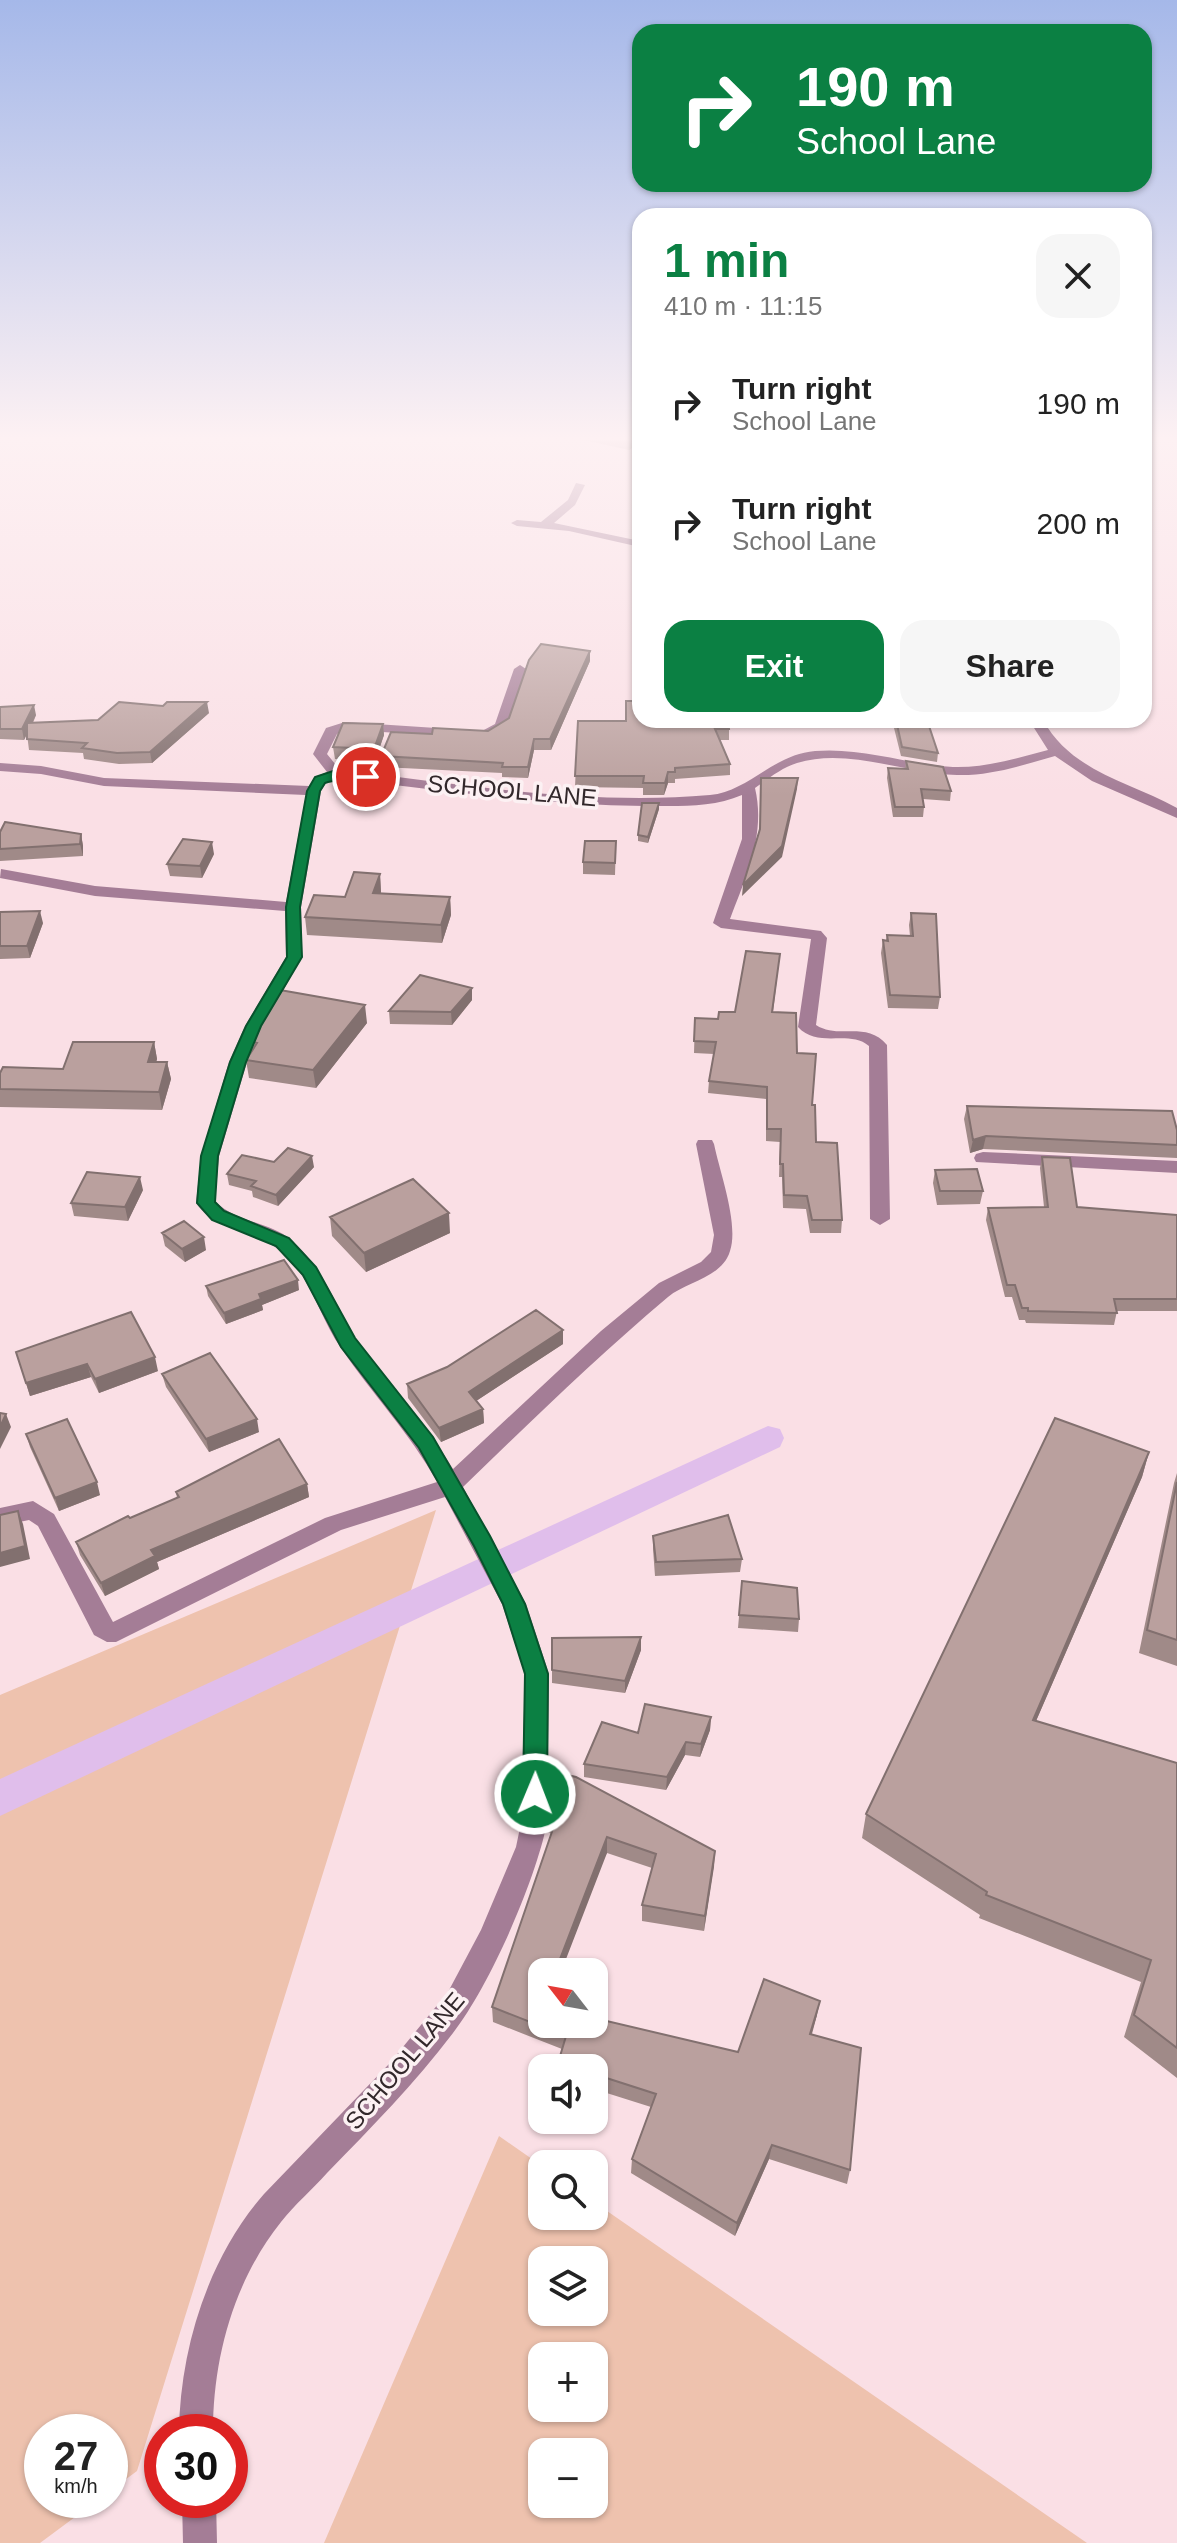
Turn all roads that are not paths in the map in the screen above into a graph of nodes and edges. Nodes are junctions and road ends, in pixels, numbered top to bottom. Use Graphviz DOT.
graph roads {
  1 [pos="520,669"];
  2 [pos="1041,728"];
  3 [pos="1055,752"];
  4 [pos="0,767"];
  5 [pos="336,774"];
  6 [pos="748,789"];
  7 [pos="314,791"];
  8 [pos="1177,814"];
  9 [pos="1,874"];
  10 [pos="293,907"];
  11 [pos="705,1144"];
  12 [pos="983,1158"];
  13 [pos="1177,1167"];
  14 [pos="880,1219"];
  15 [pos="448,1487"];
  16 [pos="0,1517"];
  17 [pos="195,2414"];
  18 [pos="199,2518"];
  19 [pos="200,2543"];
  1 -- 5 [label="street"];
  2 -- 3 [label="street"];
  3 -- 6 [label="street, SCHOOL LANE"];
  3 -- 8 [label="street"];
  4 -- 7 [label="street"];
  5 -- 6 [label="street, SCHOOL LANE"];
  5 -- 7 [label="street"];
  6 -- 14 [label="street"];
  7 -- 10 [label="street, SCHOOL LANE"];
  9 -- 10 [label="street"];
  10 -- 15 [label="street, SCHOOL LANE"];
  11 -- 15 [label="street"];
  12 -- 13 [label="street"];
  15 -- 16 [label="street"];
  15 -- 17 [label="street, SCHOOL LANE"];
  18 -- 19 [label="street"];
}
